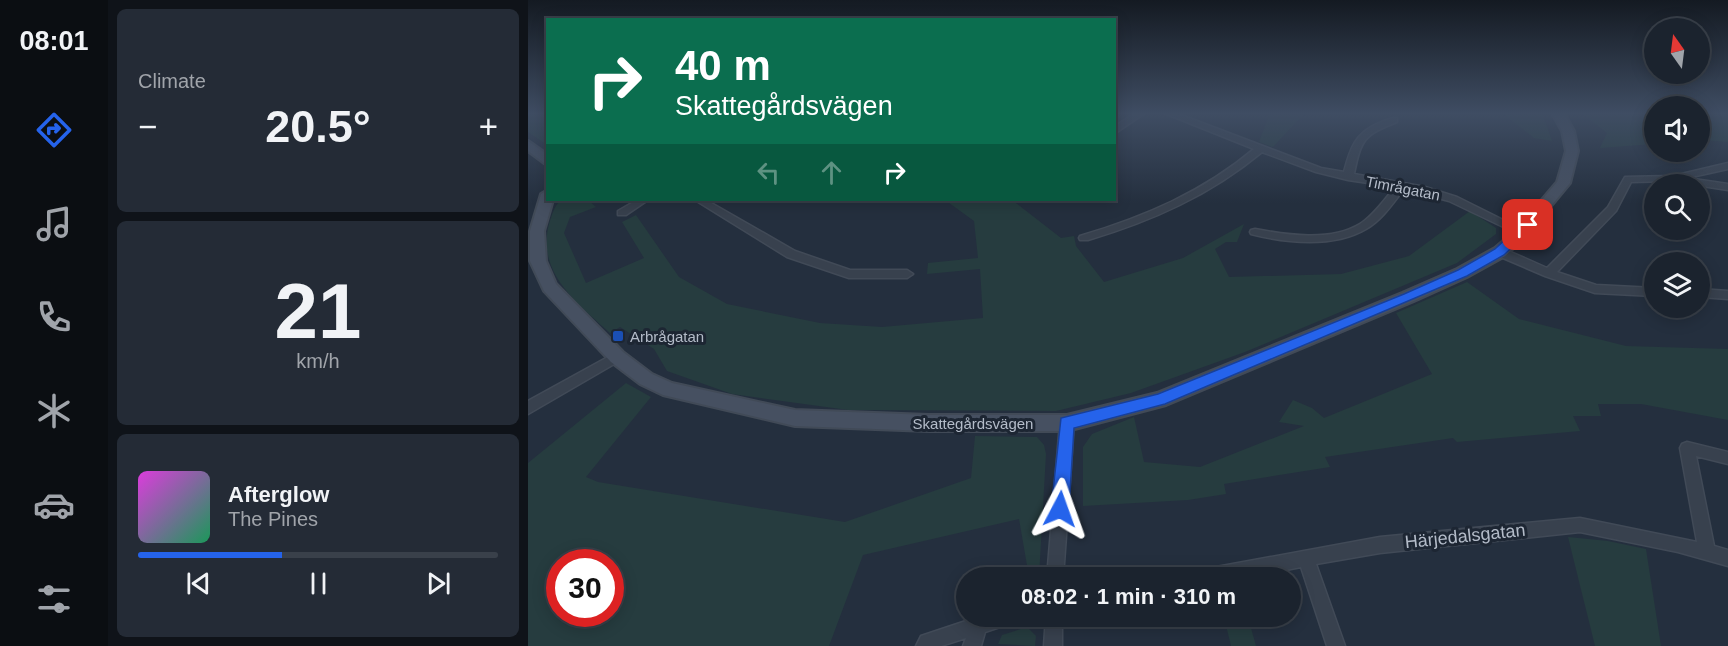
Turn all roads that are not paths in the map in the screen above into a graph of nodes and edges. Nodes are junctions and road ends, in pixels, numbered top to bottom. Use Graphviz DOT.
graph roads {
  1 [pos="1248,143"];
  2 [pos="1357,143"];
  3 [pos="1570,143"];
  4 [pos="528,145"];
  5 [pos="1261,148"];
  6 [pos="546,160"];
  7 [pos="1728,165"];
  8 [pos="1688,174"];
  9 [pos="1348,177"];
  10 [pos="1644,179"];
  11 [pos="1710,184"];
  12 [pos="1401,186"];
  13 [pos="1728,187"];
  14 [pos="546,197"];
  15 [pos="641,201"];
  16 [pos="702,201"];
  17 [pos="622,213"];
  18 [pos="532,232"];
  19 [pos="1255,232"];
  20 [pos="1522,232"];
  21 [pos="1084,238"];
  22 [pos="1500,252"];
  23 [pos="1549,273"];
  24 [pos="908,274"];
  25 [pos="1644,291"];
  26 [pos="1710,294"];
  27 [pos="1728,295"];
  28 [pos="617,357"];
  29 [pos="528,408"];
  30 [pos="1067,423"];
  31 [pos="1728,458"];
  32 [pos="1707,552"];
  33 [pos="1306,558"];
  34 [pos="1728,558"];
  35 [pos="1056,567"];
  36 [pos="1258,567"];
  37 [pos="977,627"];
  38 [pos="980,627"];
  39 [pos="1054,627"];
  40 [pos="925,646"];
  41 [pos="972,646"];
  42 [pos="1053,646"];
  43 [pos="1336,646"];
  1 -- 5 [label="street, Timrågatan"];
  2 -- 9 [label="street, Timrågatan"];
  3 -- 20 [label="street, Skattegårdsvägen"];
  4 -- 6 [label="street"];
  5 -- 9 [label="street, Timrågatan"];
  5 -- 21 [label="street"];
  7 -- 8 [label="street"];
  9 -- 12 [label="street, Timrågatan"];
  10 -- 23 [label="street"];
  11 -- 13 [label="street"];
  12 -- 19 [label="street"];
  12 -- 20 [label="street, Timrågatan"];
  14 -- 18 [label="street, Skattegårdsvägen"];
  15 -- 17 [label="street"];
  16 -- 24 [label="street"];
  18 -- 28 [label="street, Skattegårdsvägen"];
  20 -- 22 [label="street, Skattegårdsvägen"];
  22 -- 23 [label="street"];
  22 -- 30 [label="street, Skattegårdsvägen"];
  23 -- 25 [label="street"];
  26 -- 27 [label="street"];
  28 -- 29 [label="street"];
  28 -- 30 [label="street, Skattegårdsvägen"];
  30 -- 35 [label="street"];
  31 -- 32 [label="street"];
  32 -- 33 [label="street, Härjedalsgatan"];
  32 -- 34 [label="street, Härjedalsgatan"];
  33 -- 36 [label="street, Härjedalsgatan"];
  33 -- 43 [label="street"];
  37 -- 40 [label="street"];
  38 -- 41 [label="street"];
  39 -- 42 [label="street"];
}
